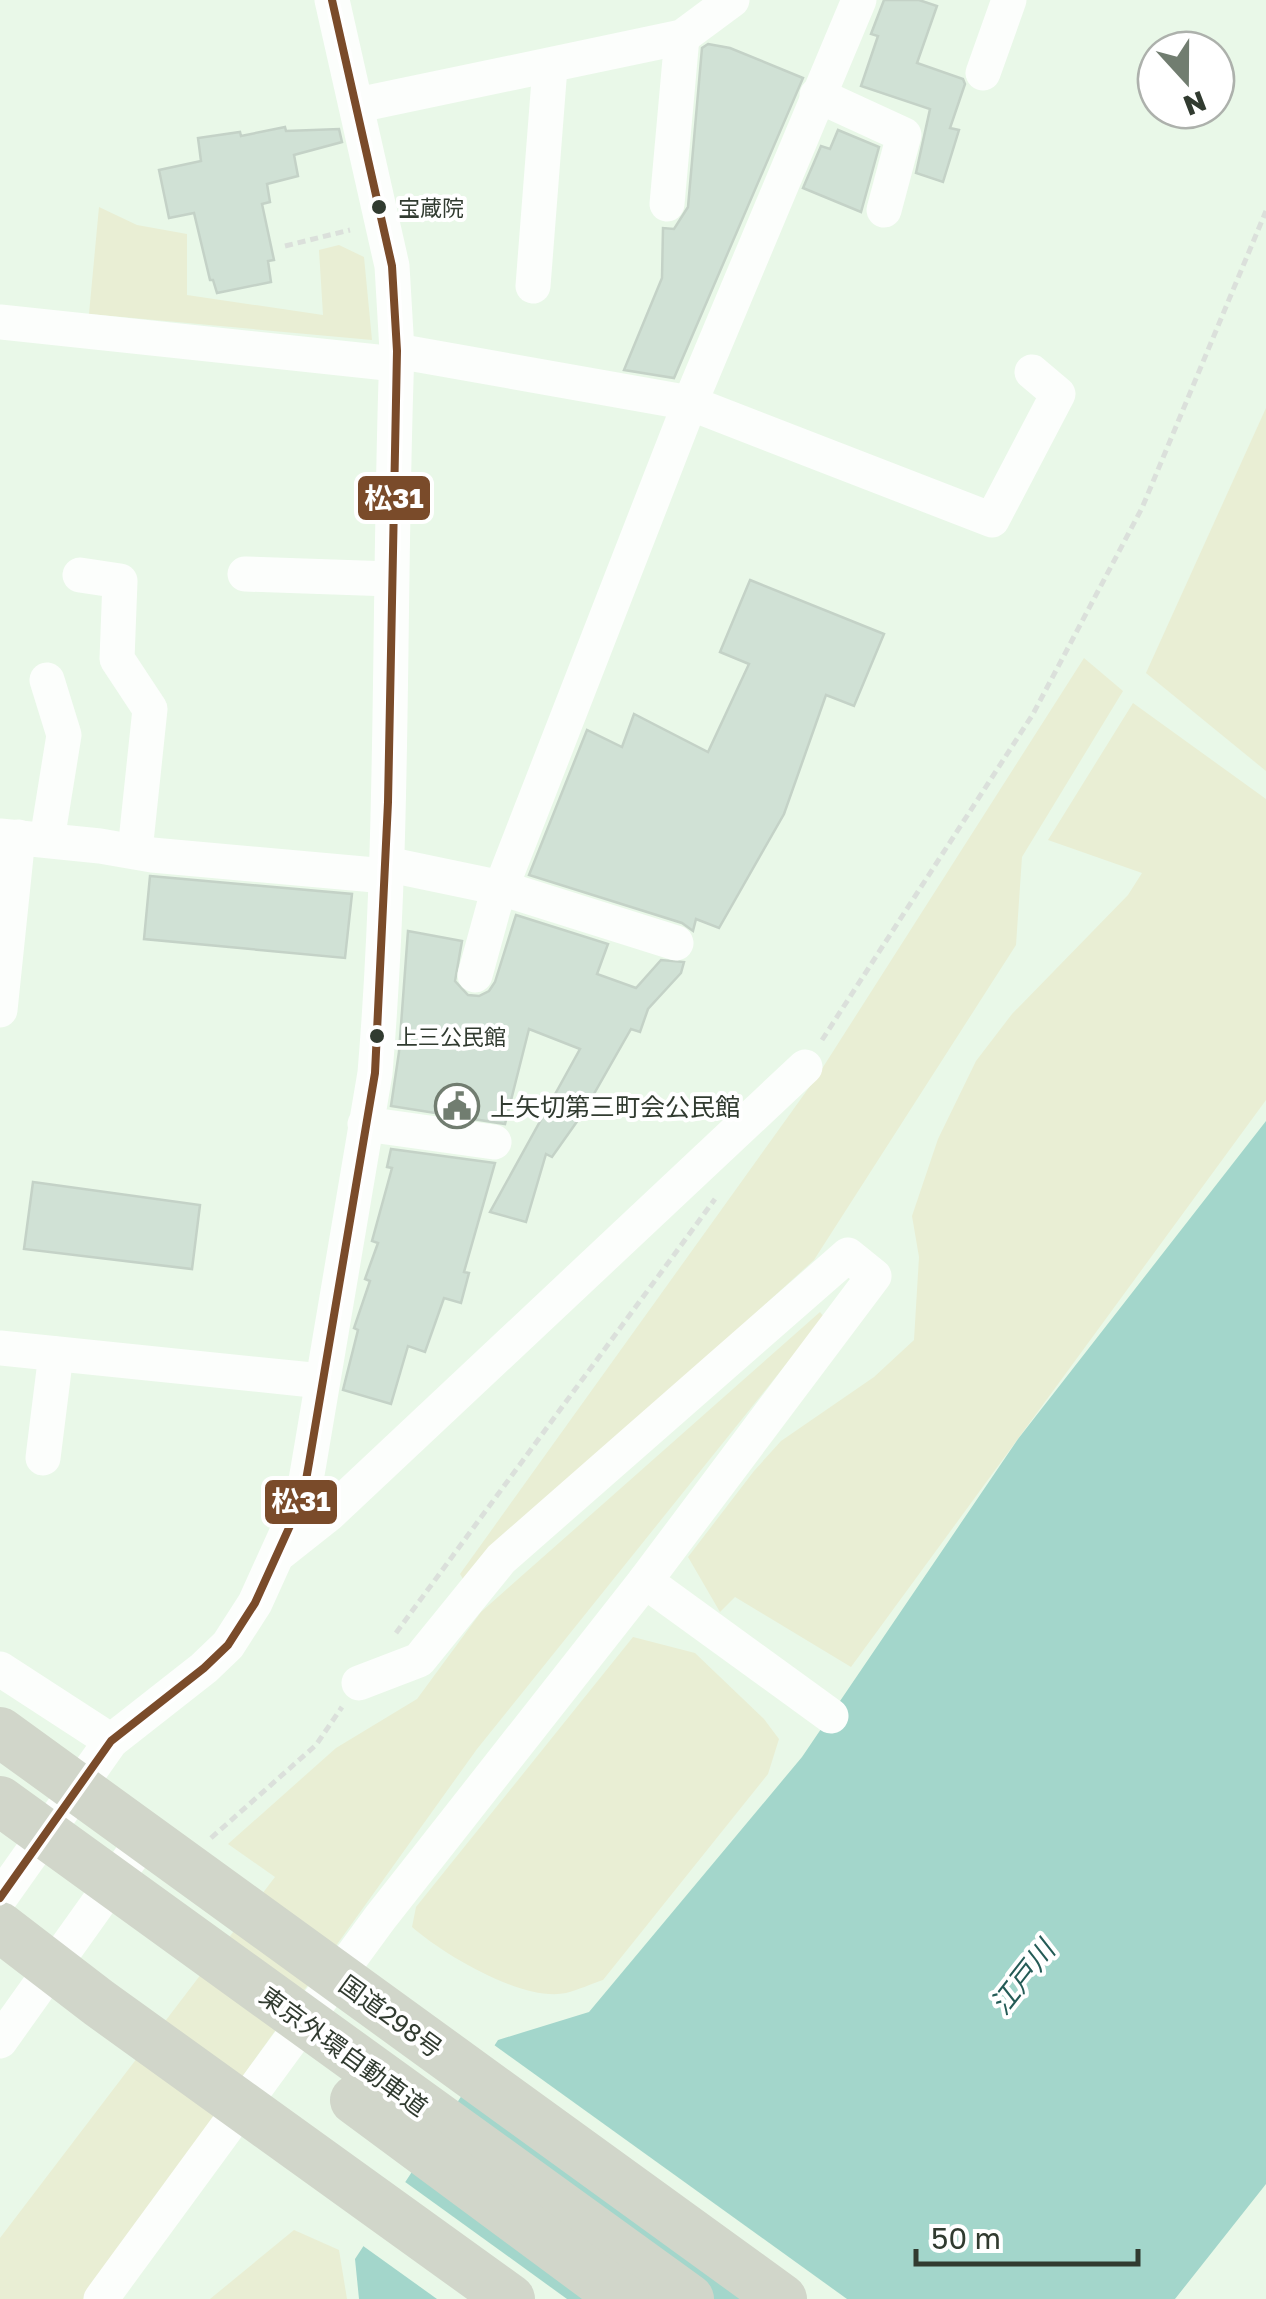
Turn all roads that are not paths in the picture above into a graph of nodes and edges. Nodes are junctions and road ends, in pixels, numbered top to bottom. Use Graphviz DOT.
graph roads {
  1 [pos="332,0"];
  2 [pos="732,0"];
  3 [pos="858,0"];
  4 [pos="1008,0"];
  5 [pos="682,37"];
  6 [pos="550,67"];
  7 [pos="982,74"];
  8 [pos="817,95"];
  9 [pos="358,105"];
  10 [pos="667,204"];
  11 [pos="884,210"];
  12 [pos="533,286"];
  13 [pos="0,322"];
  14 [pos="396,358"];
  15 [pos="1032,372"];
  16 [pos="690,403"];
  17 [pos="245,574"];
  18 [pos="80,575"];
  19 [pos="391,579"];
  20 [pos="47,680"];
  21 [pos="22,838"];
  22 [pos="135,851"];
  23 [pos="386,870"];
  24 [pos="501,888"];
  25 [pos="676,943"];
  26 [pos="476,975"];
  27 [pos="0,1010"];
  28 [pos="804,1067"];
  29 [pos="366,1124"];
  30 [pos="494,1142"];
  31 [pos="0,1348"];
  32 [pos="56,1354"];
  33 [pos="322,1381"];
  34 [pos="42,1458"];
  35 [pos="278,1554"];
  36 [pos="645,1581"];
  37 [pos="0,1669"];
  38 [pos="359,1682"];
  39 [pos="831,1716"];
  40 [pos="0,1732"];
  41 [pos="111,1741"];
  42 [pos="0,1801"];
  43 [pos="146,1836"];
  44 [pos="0,1843"];
  45 [pos="0,1898"];
  46 [pos="0,1928"];
  47 [pos="52,1967"];
  48 [pos="0,2040"];
  49 [pos="101,2299"];
  50 [pos="510,2299"];
  51 [pos="624,2299"];
  52 [pos="689,2299"];
  53 [pos="782,2299"];
  1 -- 9 [label="street"];
  2 -- 5 [label="street"];
  3 -- 8 [label="street"];
  4 -- 7 [label="street"];
  5 -- 6 [label="street"];
  5 -- 10 [label="street"];
  6 -- 9 [label="street"];
  6 -- 12 [label="street"];
  8 -- 11 [label="street"];
  8 -- 16 [label="street"];
  9 -- 14 [label="street"];
  13 -- 14 [label="street"];
  14 -- 16 [label="street"];
  14 -- 19 [label="street"];
  15 -- 16 [label="street"];
  16 -- 24 [label="street"];
  17 -- 19 [label="street"];
  18 -- 22 [label="street"];
  19 -- 23 [label="street"];
  20 -- 21 [label="street"];
  21 -- 22 [label="street"];
  21 -- 27 [label="street"];
  22 -- 23 [label="street"];
  23 -- 24 [label="street"];
  23 -- 29 [label="street"];
  24 -- 25 [label="street"];
  24 -- 26 [label="street"];
  28 -- 35 [label="street"];
  29 -- 30 [label="street"];
  29 -- 33 [label="street"];
  31 -- 32 [label="street"];
  32 -- 33 [label="street"];
  32 -- 34 [label="street"];
  33 -- 35 [label="street"];
  35 -- 41 [label="street"];
  36 -- 38 [label="street"];
  36 -- 39 [label="street"];
  36 -- 49 [label="street"];
  37 -- 41 [label="street"];
  40 -- 43 [label="highway, 国道298号"];
  41 -- 45 [label="street"];
  42 -- 52 [label="highway, 東京外環自動車道"];
  43 -- 47 [label="street"];
  43 -- 53 [label="highway, 国道298号"];
  44 -- 51 [label="highway, 東京外環自動車道"];
  46 -- 47 [label="highway"];
  47 -- 48 [label="street"];
  47 -- 50 [label="highway"];
}
